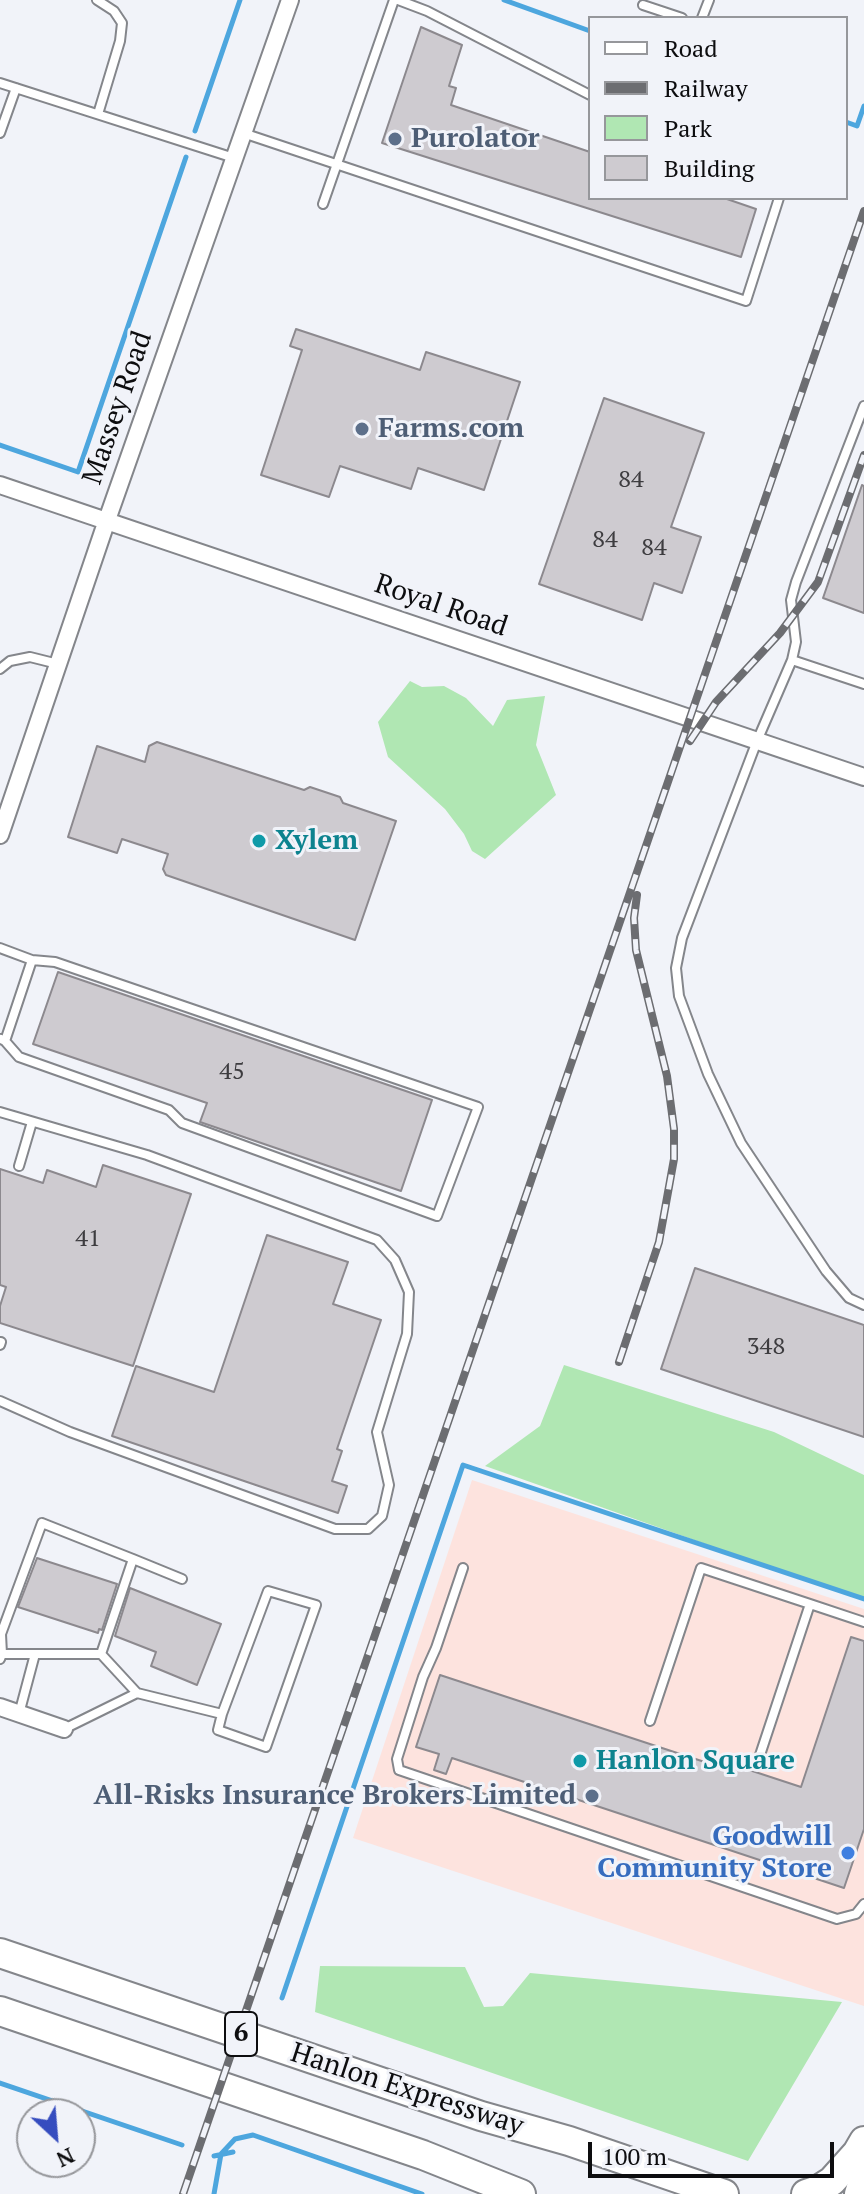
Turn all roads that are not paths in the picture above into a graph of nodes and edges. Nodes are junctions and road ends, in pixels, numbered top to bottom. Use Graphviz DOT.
graph roads {
  1 [pos="97,0"];
  2 [pos="290,0"];
  3 [pos="396,0"];
  4 [pos="643,5"];
  5 [pos="676,16"];
  6 [pos="0,83"];
  7 [pos="16,88"];
  8 [pos="588,94"];
  9 [pos="98,114"];
  10 [pos="0,133"];
  11 [pos="243,133"];
  12 [pos="234,158"];
  13 [pos="336,163"];
  14 [pos="778,200"];
  15 [pos="323,204"];
  16 [pos="864,406"];
  17 [pos="0,485"];
  18 [pos="107,520"];
  19 [pos="792,660"];
  20 [pos="58,664"];
  21 [pos="0,669"];
  22 [pos="864,684"];
  23 [pos="757,741"];
  24 [pos="864,777"];
  25 [pos="0,835"];
  26 [pos="0,948"];
  27 [pos="32,960"];
  28 [pos="2,1040"];
  29 [pos="0,1112"];
  30 [pos="32,1122"];
  31 [pos="19,1166"];
  32 [pos="864,1305"];
  33 [pos="0,1401"];
  34 [pos="133,1559"];
  35 [pos="463,1568"];
  36 [pos="182,1579"];
  37 [pos="810,1604"];
  38 [pos="864,1622"];
  39 [pos="35,1654"];
  40 [pos="101,1654"];
  41 [pos="1,1657"];
  42 [pos="137,1693"];
  43 [pos="0,1707"];
  44 [pos="19,1714"];
  45 [pos="222,1714"];
  46 [pos="650,1721"];
  47 [pos="64,1729"];
  48 [pos="759,1758"];
  49 [pos="864,1904"];
  50 [pos="0,1953"];
  51 [pos="0,2011"];
  52 [pos="864,2141"];
  53 [pos="864,2175"];
  54 [pos="521,2194"];
  55 [pos="724,2194"];
  56 [pos="806,2194"];
  57 [pos="858,2194"];
  1 -- 9 [label="lane"];
  2 -- 11 [label="street, Massey Road"];
  3 -- 8 [label="lane"];
  3 -- 13 [label="lane"];
  4 -- 5 [label="lane"];
  6 -- 7 [label="lane"];
  7 -- 9 [label="lane"];
  7 -- 10 [label="lane"];
  9 -- 12 [label="lane"];
  11 -- 12 [label="street, Massey Road"];
  11 -- 13 [label="lane"];
  12 -- 18 [label="street, Massey Road"];
  13 -- 14 [label="lane"];
  13 -- 15 [label="lane"];
  16 -- 19 [label="lane"];
  17 -- 18 [label="street, Royal Road"];
  18 -- 20 [label="street, Massey Road"];
  18 -- 23 [label="street, Royal Road"];
  19 -- 22 [label="lane"];
  19 -- 23 [label="lane"];
  20 -- 21 [label="lane"];
  20 -- 25 [label="street, Massey Road"];
  23 -- 24 [label="street, Royal Road"];
  23 -- 32 [label="lane"];
  26 -- 27 [label="lane"];
  27 -- 28 [label="lane"];
  27 -- 28 [label="lane"];
  29 -- 30 [label="lane"];
  30 -- 31 [label="lane"];
  30 -- 33 [label="lane"];
  34 -- 36 [label="lane"];
  34 -- 40 [label="lane"];
  34 -- 41 [label="lane"];
  35 -- 49 [label="lane"];
  37 -- 38 [label="lane"];
  37 -- 46 [label="lane"];
  37 -- 48 [label="lane"];
  39 -- 40 [label="lane"];
  39 -- 41 [label="lane"];
  39 -- 44 [label="lane"];
  40 -- 42 [label="lane"];
  42 -- 45 [label="lane"];
  42 -- 47 [label="lane"];
  43 -- 44 [label="street"];
  44 -- 47 [label="street"];
  45 -- 45 [label="lane"];
  50 -- 55 [label="highway, Hanlon Expressway / 6"];
  51 -- 54 [label="highway, Hanlon Expressway / 6"];
  52 -- 56 [label="highway"];
  53 -- 57 [label="main road"];
}
